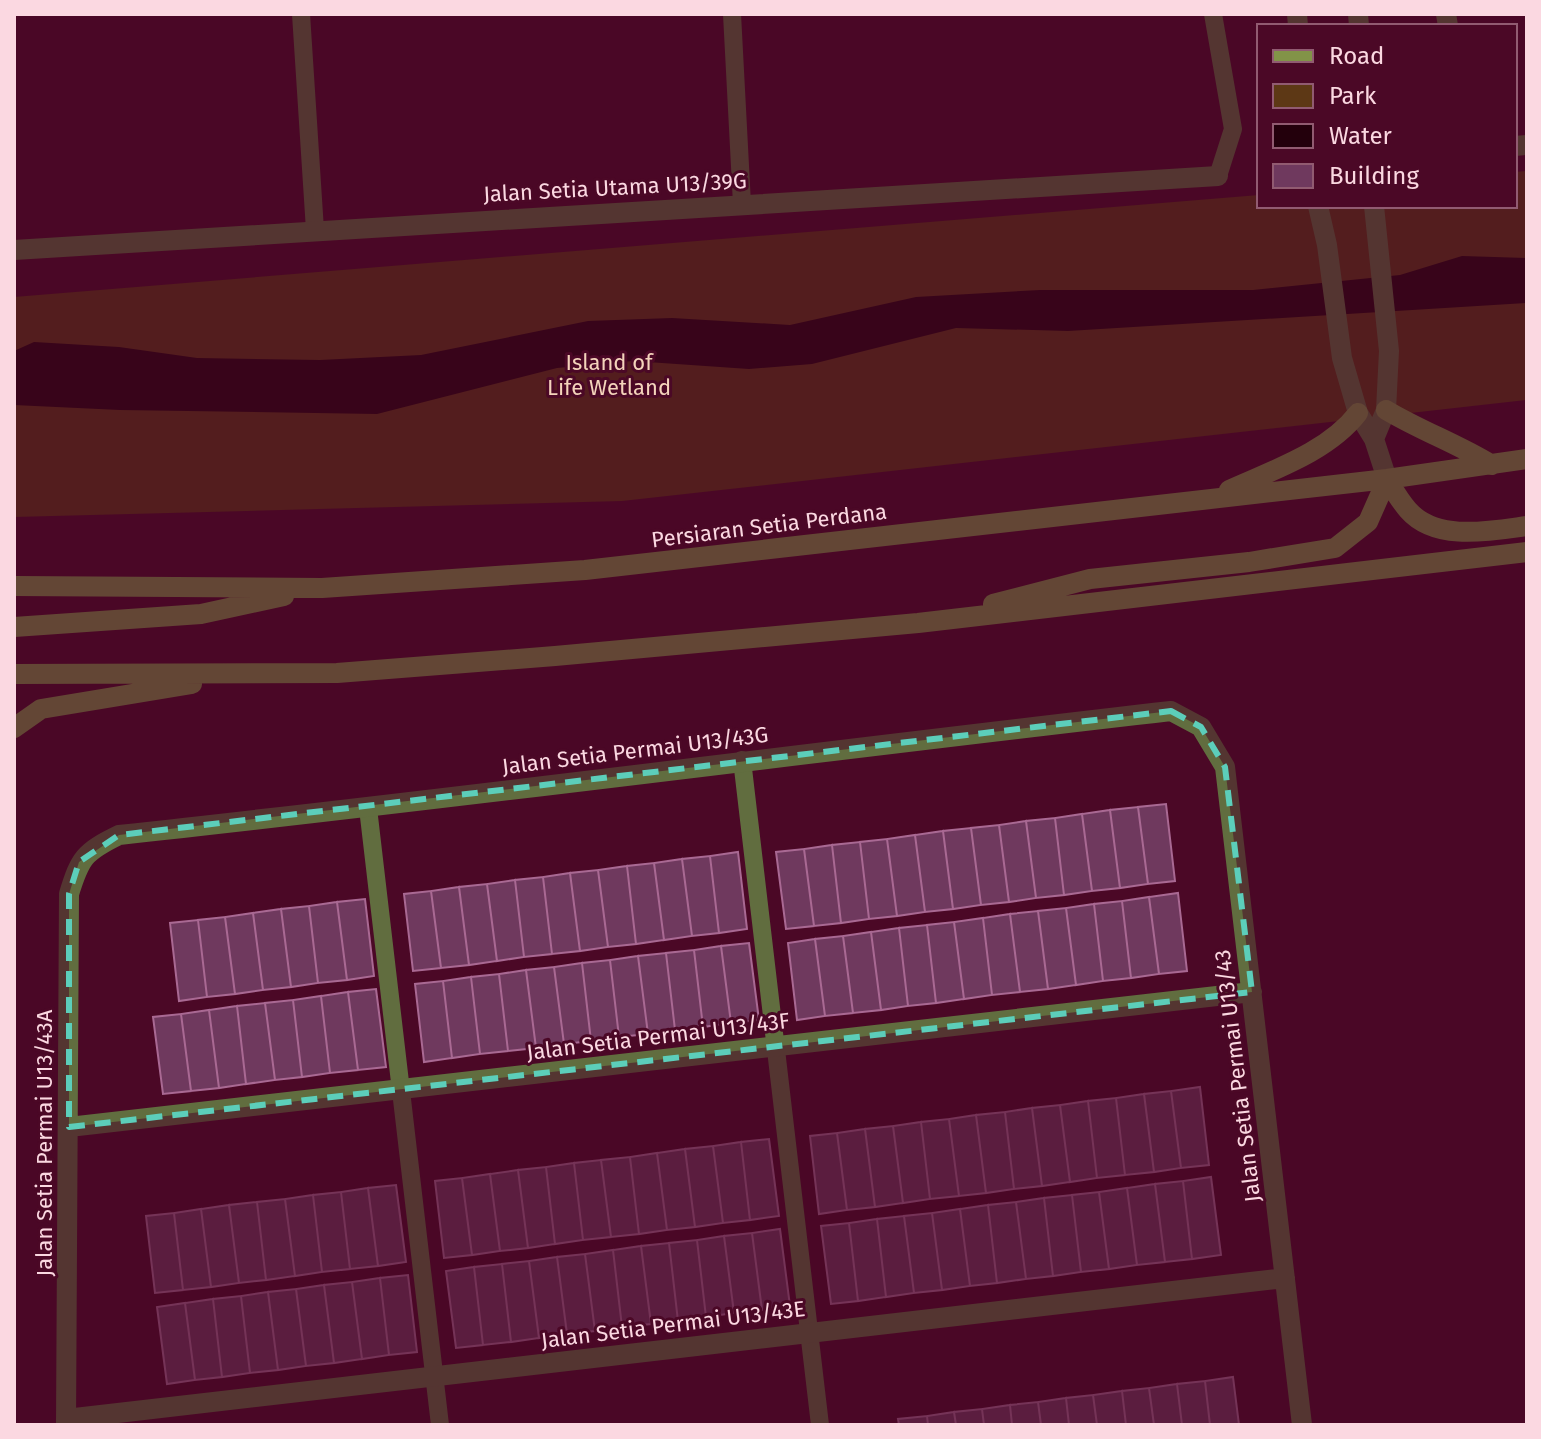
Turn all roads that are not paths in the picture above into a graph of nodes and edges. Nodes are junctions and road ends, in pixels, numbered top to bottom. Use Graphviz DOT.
graph roads {
  1 [pos="301,14"];
  2 [pos="732,14"];
  3 [pos="1213,14"];
  4 [pos="1218,176"];
  5 [pos="742,204"];
  6 [pos="1318,208"];
  7 [pos="1374,208"];
  8 [pos="315,230"];
  9 [pos="14,250"];
  10 [pos="1386,410"];
  11 [pos="1358,413"];
  12 [pos="1374,439"];
  13 [pos="1527,459"];
  14 [pos="1492,465"];
  15 [pos="1387,479"];
  16 [pos="1211,498"];
  17 [pos="1527,526"];
  18 [pos="1527,552"];
  19 [pos="14,586"];
  20 [pos="322,588"];
  21 [pos="918,623"];
  22 [pos="14,627"];
  23 [pos="14,674"];
  24 [pos="259,674"];
  25 [pos="1201,727"];
  26 [pos="14,728"];
  27 [pos="742,760"];
  28 [pos="368,808"];
  29 [pos="79,862"];
  30 [pos="1252,992"];
  31 [pos="776,1046"];
  32 [pos="401,1089"];
  33 [pos="69,1127"];
  34 [pos="1285,1278"];
  35 [pos="809,1333"];
  36 [pos="435,1376"];
  37 [pos="66,1422"];
  38 [pos="440,1425"];
  39 [pos="820,1425"];
  40 [pos="1302,1425"];
  1 -- 8 [label="lane"];
  2 -- 5 [label="lane"];
  3 -- 4 [label="lane"];
  4 -- 5 [label="street, Jalan Setia Utama U13/39G"];
  5 -- 8 [label="street, Jalan Setia Utama U13/39G"];
  6 -- 11 [label="street"];
  7 -- 10 [label="street"];
  8 -- 9 [label="street, Jalan Setia Utama U13/39G"];
  10 -- 12 [label="street"];
  10 -- 14 [label="main road"];
  11 -- 12 [label="street"];
  11 -- 16 [label="main road"];
  12 -- 15 [label="street"];
  13 -- 14 [label="main road, Persiaran Setia Perdana"];
  14 -- 15 [label="main road, Persiaran Setia Perdana"];
  15 -- 16 [label="main road, Persiaran Setia Perdana"];
  15 -- 17 [label="main road"];
  15 -- 21 [label="main road"];
  16 -- 20 [label="main road, Persiaran Setia Perdana"];
  18 -- 21 [label="main road"];
  19 -- 20 [label="main road, Persiaran Setia Perdana"];
  20 -- 22 [label="main road"];
  21 -- 24 [label="main road"];
  23 -- 24 [label="main road"];
  24 -- 26 [label="main road"];
  25 -- 27 [label="street, Jalan Setia Permai U13/43G"];
  25 -- 30 [label="street, Jalan Setia Permai U13/43"];
  27 -- 28 [label="street, Jalan Setia Permai U13/43G"];
  27 -- 31 [label="lane"];
  28 -- 29 [label="street, Jalan Setia Permai U13/43G"];
  28 -- 32 [label="lane"];
  29 -- 33 [label="street, Jalan Setia Permai U13/43A"];
  30 -- 31 [label="street, Jalan Setia Permai U13/43F"];
  30 -- 34 [label="street, Jalan Setia Permai U13/43"];
  31 -- 32 [label="street, Jalan Setia Permai U13/43F"];
  31 -- 35 [label="lane"];
  32 -- 33 [label="street, Jalan Setia Permai U13/43F"];
  32 -- 36 [label="lane"];
  33 -- 37 [label="street, Jalan Setia Permai U13/43A"];
  34 -- 35 [label="street, Jalan Setia Permai U13/43E"];
  34 -- 40 [label="street, Jalan Setia Permai U13/43"];
  35 -- 36 [label="street, Jalan Setia Permai U13/43E"];
  35 -- 39 [label="lane"];
  36 -- 37 [label="street, Jalan Setia Permai U13/43E"];
  36 -- 38 [label="lane"];
}
